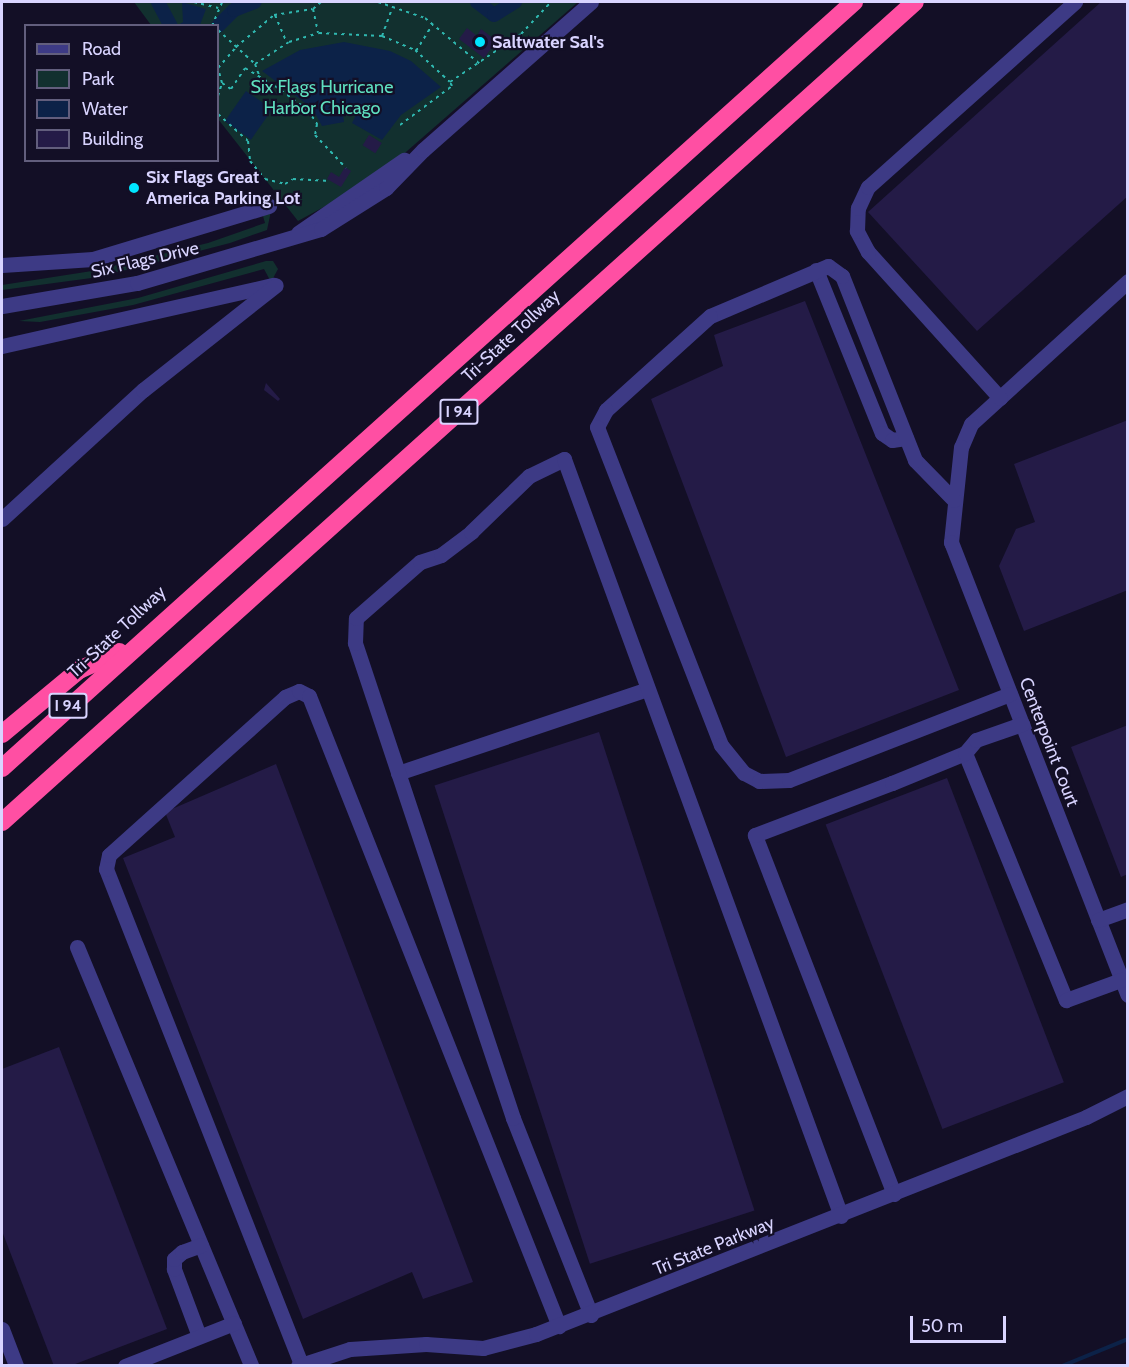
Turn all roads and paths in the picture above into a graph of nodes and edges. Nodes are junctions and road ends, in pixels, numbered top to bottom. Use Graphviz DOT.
graph roads {
  1 [pos="194,2"];
  2 [pos="222,2"];
  3 [pos="321,2"];
  4 [pos="378,2"];
  5 [pos="551,2"];
  6 [pos="591,2"];
  7 [pos="854,2"];
  8 [pos="915,2"];
  9 [pos="1075,2"];
  10 [pos="218,8"];
  11 [pos="392,8"];
  12 [pos="313,9"];
  13 [pos="274,15"];
  14 [pos="213,24"];
  15 [pos="433,24"];
  16 [pos="219,31"];
  17 [pos="319,33"];
  18 [pos="382,36"];
  19 [pos="287,43"];
  20 [pos="236,47"];
  21 [pos="416,51"];
  22 [pos="255,64"];
  23 [pos="480,64"];
  24 [pos="219,67"];
  25 [pos="219,72"];
  26 [pos="259,75"];
  27 [pos="450,82"];
  28 [pos="222,83"];
  29 [pos="219,93"];
  30 [pos="219,115"];
  31 [pos="400,125"];
  32 [pos="346,168"];
  33 [pos="330,181"];
  34 [pos="269,206"];
  35 [pos="2,265"];
  36 [pos="816,270"];
  37 [pos="1128,281"];
  38 [pos="2,306"];
  39 [pos="865,334"];
  40 [pos="845,342"];
  41 [pos="2,346"];
  42 [pos="1000,398"];
  43 [pos="906,438"];
  44 [pos="954,500"];
  45 [pos="2,519"];
  46 [pos="134,645"];
  47 [pos="645,690"];
  48 [pos="1010,694"];
  49 [pos="1022,724"];
  50 [pos="2,734"];
  51 [pos="965,753"];
  52 [pos="2,768"];
  53 [pos="398,772"];
  54 [pos="2,822"];
  55 [pos="1128,909"];
  56 [pos="1098,920"];
  57 [pos="77,947"];
  58 [pos="1121,980"];
  59 [pos="1128,995"];
  60 [pos="1128,1096"];
  61 [pos="894,1194"];
  62 [pos="841,1216"];
  63 [pos="201,1245"];
  64 [pos="591,1315"];
  65 [pos="234,1323"];
  66 [pos="559,1326"];
  67 [pos="2,1329"];
  68 [pos="199,1336"];
  69 [pos="16,1365"];
  70 [pos="125,1365"];
  71 [pos="251,1365"];
  72 [pos="299,1365"];
  1 -- 10 [label="path"];
  2 -- 10 [label="path"];
  3 -- 12 [label="path"];
  4 -- 11 [label="path"];
  5 -- 23 [label="path"];
  6 -- 38 [label="street, Six Flags Drive"];
  7 -- 46 [label="highway, Tri-State Tollway / I 94"];
  8 -- 54 [label="highway, Tri-State Tollway / I 94"];
  9 -- 42 [label="street"];
  10 -- 14 [label="path"];
  11 -- 15 [label="path"];
  11 -- 18 [label="path"];
  12 -- 13 [label="path"];
  12 -- 17 [label="path"];
  13 -- 19 [label="path"];
  13 -- 20 [label="path"];
  15 -- 21 [label="path"];
  15 -- 23 [label="path"];
  16 -- 20 [label="path"];
  17 -- 18 [label="path"];
  17 -- 19 [label="path"];
  18 -- 21 [label="path"];
  19 -- 22 [label="path"];
  20 -- 22 [label="path"];
  20 -- 24 [label="path"];
  21 -- 27 [label="path"];
  22 -- 26 [label="path"];
  23 -- 27 [label="path"];
  25 -- 28 [label="path"];
  26 -- 28 [label="path"];
  26 -- 32 [label="path"];
  27 -- 31 [label="path"];
  28 -- 29 [label="path"];
  30 -- 33 [label="path"];
  34 -- 35 [label="street"];
  36 -- 39 [label="street"];
  36 -- 40 [label="street"];
  36 -- 48 [label="street"];
  37 -- 42 [label="street, Centerpoint Court"];
  39 -- 40 [label="street"];
  39 -- 43 [label="street"];
  40 -- 43 [label="street"];
  41 -- 45 [label="street"];
  42 -- 44 [label="street, Centerpoint Court"];
  43 -- 44 [label="street"];
  44 -- 48 [label="street, Centerpoint Court"];
  46 -- 50 [label="highway"];
  46 -- 52 [label="highway, Tri-State Tollway / I 94"];
  47 -- 53 [label="street"];
  47 -- 53 [label="street"];
  47 -- 62 [label="street"];
  48 -- 49 [label="street, Centerpoint Court"];
  49 -- 51 [label="street"];
  49 -- 56 [label="street, Centerpoint Court"];
  51 -- 58 [label="street"];
  51 -- 61 [label="street"];
  53 -- 64 [label="street"];
  55 -- 56 [label="street"];
  56 -- 58 [label="street, Centerpoint Court"];
  57 -- 63 [label="street"];
  58 -- 59 [label="street, Centerpoint Court"];
  60 -- 61 [label="street, Tri State Parkway"];
  61 -- 62 [label="street, Tri State Parkway"];
  62 -- 64 [label="street, Tri State Parkway"];
  63 -- 65 [label="street"];
  63 -- 68 [label="street"];
  64 -- 66 [label="street, Tri State Parkway"];
  65 -- 68 [label="street"];
  65 -- 71 [label="street"];
  66 -- 72 [label="street, Tri State Parkway"];
  66 -- 72 [label="street"];
  67 -- 69 [label="street"];
  68 -- 70 [label="street"];
}
